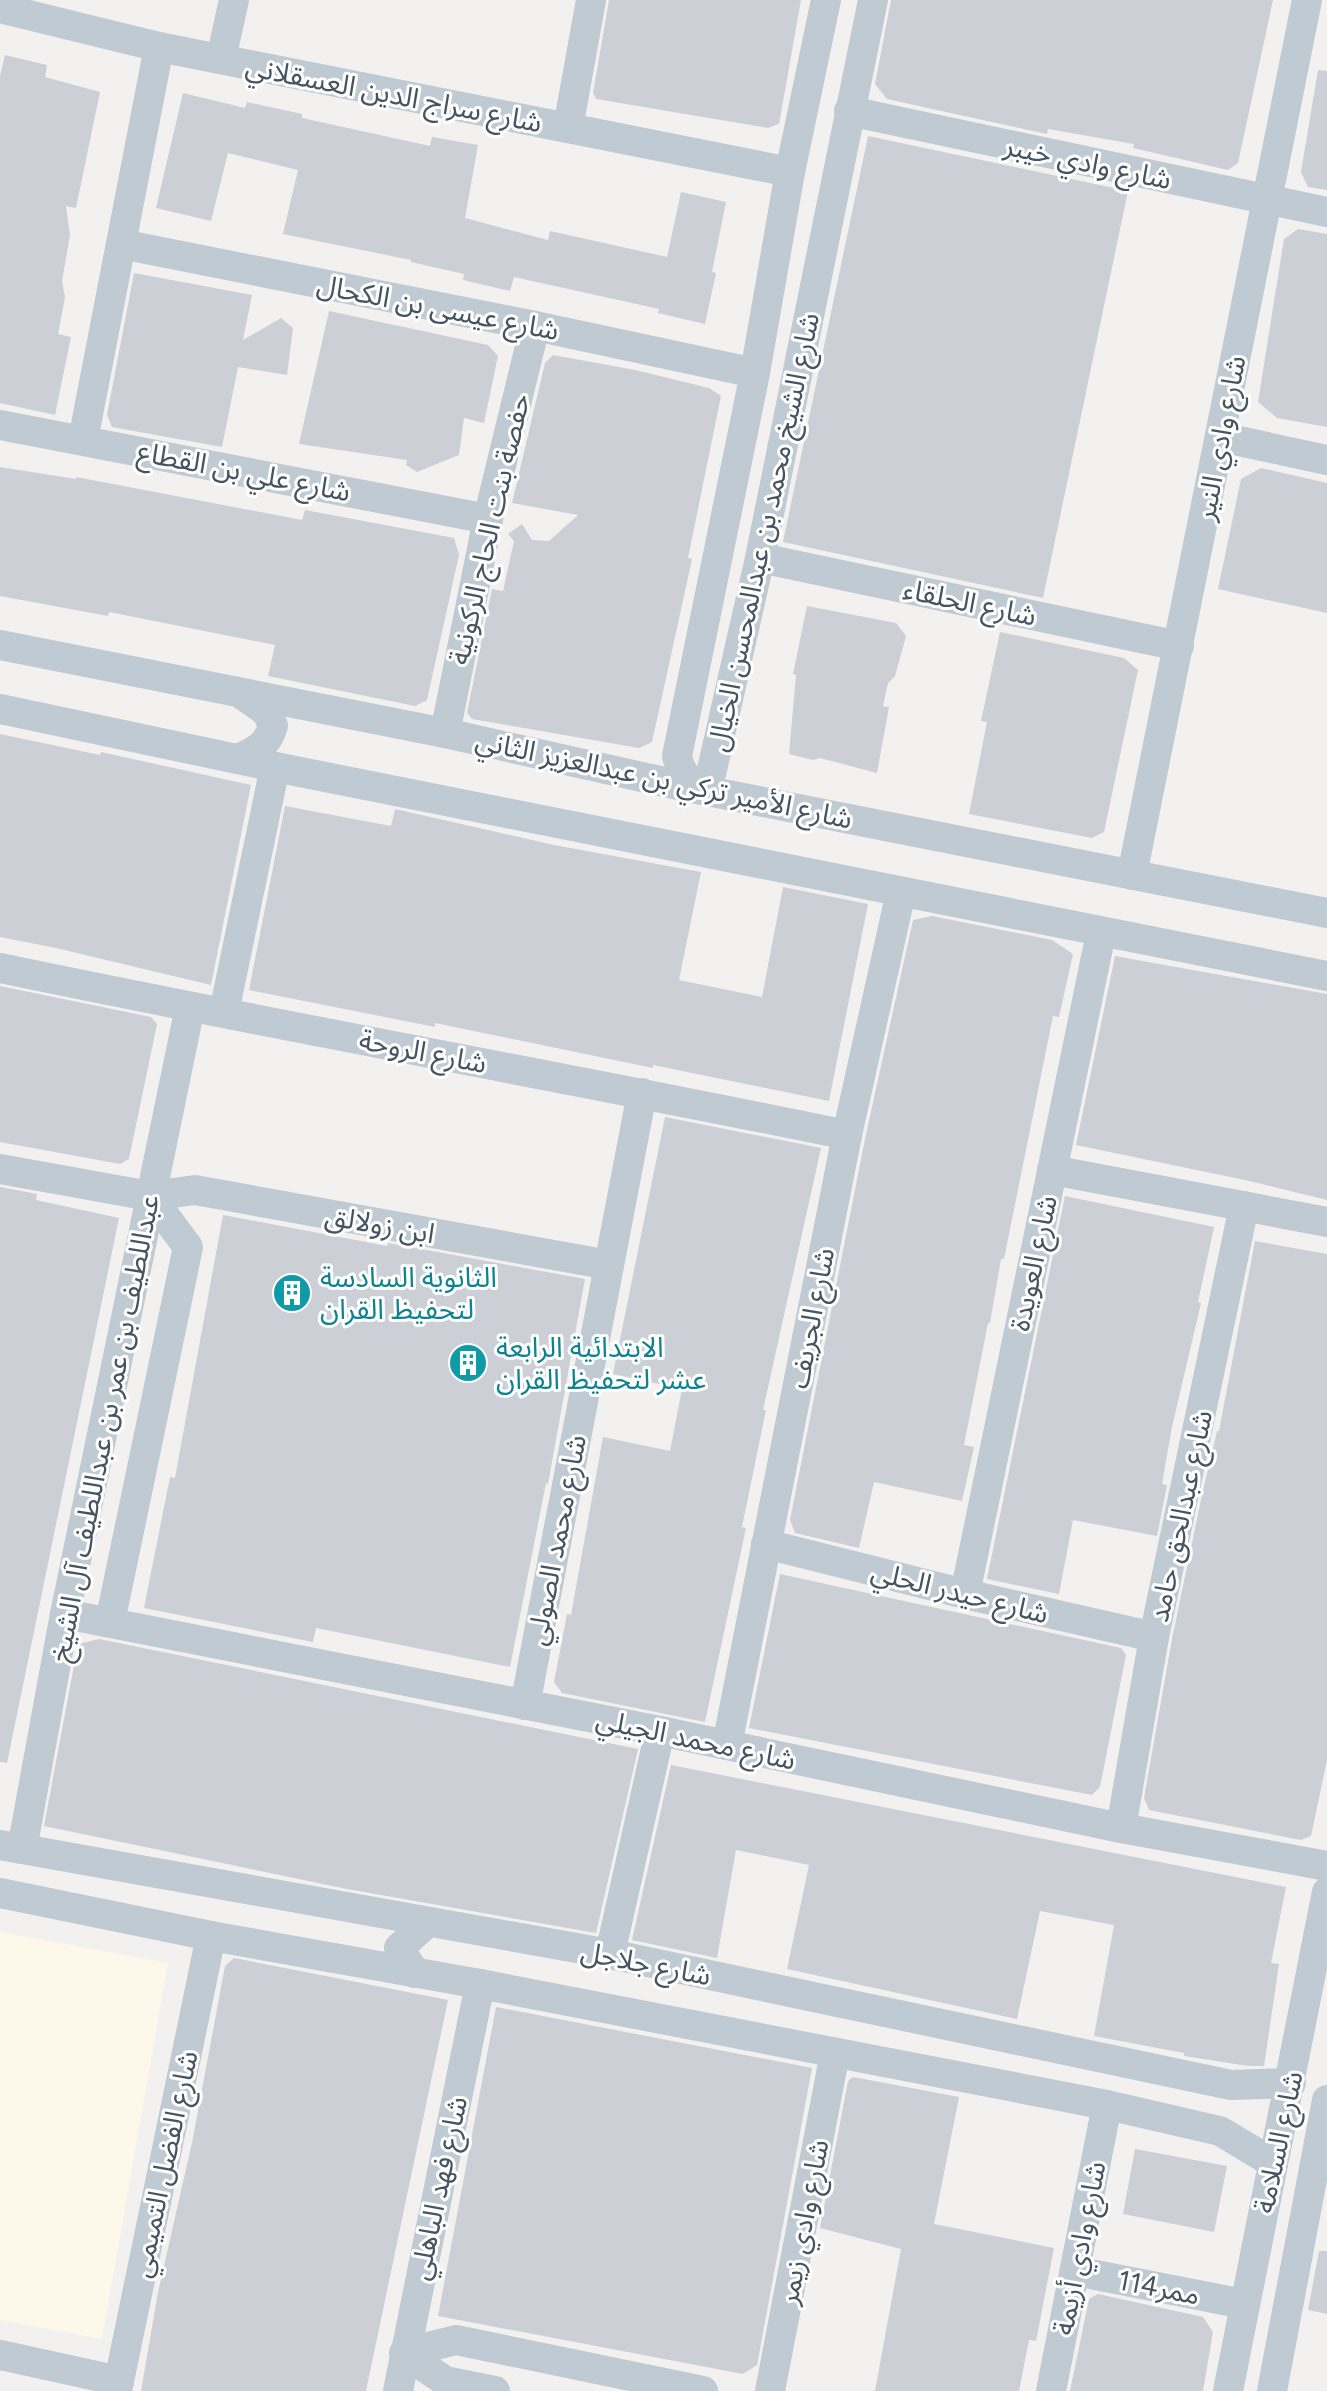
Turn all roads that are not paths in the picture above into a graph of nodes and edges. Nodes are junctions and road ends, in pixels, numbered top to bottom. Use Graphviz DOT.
graph roads {
  1 [pos="234,0"];
  2 [pos="591,0"];
  3 [pos="826,0"];
  4 [pos="873,0"];
  5 [pos="1307,0"];
  6 [pos="0,8"];
  7 [pos="40,10"];
  8 [pos="159,47"];
  9 [pos="221,59"];
  10 [pos="849,111"];
  11 [pos="568,128"];
  12 [pos="790,172"];
  13 [pos="1268,200"];
  14 [pos="1327,212"];
  15 [pos="121,244"];
  16 [pos="535,326"];
  17 [pos="755,373"];
  18 [pos="0,425"];
  19 [pos="1220,437"];
  20 [pos="83,440"];
  21 [pos="1327,460"];
  22 [pos="488,519"];
  23 [pos="760,558"];
  24 [pos="0,645"];
  25 [pos="1179,646"];
  26 [pos="243,695"];
  27 [pos="0,709"];
  28 [pos="319,709"];
  29 [pos="445,733"];
  30 [pos="238,759"];
  31 [pos="275,767"];
  32 [pos="310,774"];
  33 [pos="1132,875"];
  34 [pos="901,892"];
  35 [pos="1327,913"];
  36 [pos="1101,933"];
  37 [pos="0,968"];
  38 [pos="1327,976"];
  39 [pos="190,1007"];
  40 [pos="224,1012"];
  41 [pos="642,1093"];
  42 [pos="847,1135"];
  43 [pos="0,1169"];
  44 [pos="1052,1170"];
  45 [pos="150,1196"];
  46 [pos="1244,1206"];
  47 [pos="1327,1222"];
  48 [pos="609,1265"];
  49 [pos="766,1544"];
  50 [pos="965,1594"];
  51 [pos="65,1614"];
  52 [pos="110,1622"];
  53 [pos="1154,1637"];
  54 [pos="525,1705"];
  55 [pos="660,1731"];
  56 [pos="727,1745"];
  57 [pos="1121,1828"];
  58 [pos="11,1847"];
  59 [pos="1327,1866"];
  60 [pos="1327,1892"];
  61 [pos="0,1893"];
  62 [pos="380,1913"];
  63 [pos="428,1922"];
  64 [pos="211,1936"];
  65 [pos="610,1954"];
  66 [pos="361,1963"];
  67 [pos="415,1973"];
  68 [pos="480,1984"];
  69 [pos="835,2053"];
  70 [pos="1198,2078"];
  71 [pos="1291,2083"];
  72 [pos="1327,2100"];
  73 [pos="1107,2105"];
  74 [pos="1187,2123"];
  75 [pos="1320,2161"];
  76 [pos="1273,2163"];
  77 [pos="1075,2271"];
  78 [pos="1244,2304"];
  79 [pos="404,2353"];
  80 [pos="0,2355"];
  81 [pos="118,2386"];
  82 [pos="398,2391"];
  83 [pos="495,2391"];
  84 [pos="698,2391"];
  85 [pos="770,2391"];
  86 [pos="1051,2391"];
  87 [pos="1228,2391"];
  88 [pos="1272,2391"];
  1 -- 9 [label="street"];
  2 -- 11 [label="street"];
  3 -- 12 [label="street, شارع الشيخ محمد بن عبدالمحسن الخيال"];
  4 -- 10 [label="street, شارع الشيخ محمد بن عبدالمحسن الخيال"];
  5 -- 13 [label="street, شارع وادي النير"];
  6 -- 7 [label="street, شارع سراج الدين العسقلاني"];
  7 -- 8 [label="street, شارع سراج الدين العسقلاني"];
  8 -- 9 [label="street, شارع سراج الدين العسقلاني"];
  8 -- 15 [label="street"];
  9 -- 11 [label="street, شارع سراج الدين العسقلاني"];
  10 -- 13 [label="street, شارع وادي خيبر"];
  10 -- 23 [label="street, شارع الشيخ محمد بن عبدالمحسن الخيال"];
  11 -- 12 [label="street, شارع سراج الدين العسقلاني"];
  12 -- 17 [label="street, شارع الشيخ محمد بن عبدالمحسن الخيال"];
  13 -- 14 [label="street, شارع وادي خيبر"];
  13 -- 19 [label="street, شارع وادي النير"];
  15 -- 16 [label="street, شارع عيسى بن الكحال"];
  15 -- 20 [label="street"];
  16 -- 17 [label="street, شارع عيسى بن الكحال"];
  16 -- 22 [label="street, حفصة بنت الحاج الركونية"];
  17 -- 23 [label="street, شارع الشيخ محمد بن عبدالمحسن الخيال"];
  18 -- 20 [label="street, شارع علي بن القطاع"];
  19 -- 21 [label="street"];
  19 -- 25 [label="street, شارع وادي النير"];
  20 -- 22 [label="street, شارع علي بن القطاع"];
  22 -- 29 [label="street, حفصة بنت الحاج الركونية"];
  23 -- 25 [label="street, شارع الحلقاء"];
  24 -- 26 [label="street, شارع الأمير تركي بن عبدالعزيز الثاني"];
  25 -- 33 [label="street, شارع وادي النير"];
  26 -- 28 [label="street, شارع الأمير تركي بن عبدالعزيز الثاني"];
  26 -- 30 [label="street"];
  27 -- 30 [label="street"];
  28 -- 29 [label="street, شارع الأمير تركي بن عبدالعزيز الثاني"];
  28 -- 32 [label="street"];
  29 -- 33 [label="street, شارع الأمير تركي بن عبدالعزيز الثاني"];
  30 -- 31 [label="street"];
  31 -- 32 [label="street"];
  31 -- 40 [label="street"];
  32 -- 34 [label="street"];
  33 -- 35 [label="street, شارع الأمير تركي بن عبدالعزيز الثاني"];
  34 -- 36 [label="street"];
  34 -- 42 [label="street, شارع الجريف"];
  36 -- 38 [label="street"];
  36 -- 44 [label="street, شارع العويدة"];
  37 -- 39 [label="street, شارع الروحة"];
  39 -- 40 [label="street, شارع الروحة"];
  39 -- 45 [label="street, عبداللطيف بن عمر بن عبداللطيف آل الشيخ"];
  40 -- 41 [label="street, شارع الروحة"];
  41 -- 42 [label="street, شارع الروحة"];
  41 -- 48 [label="street, شارع محمد الصولي"];
  42 -- 49 [label="street, شارع الجريف"];
  43 -- 45 [label="street, ابن زولالق"];
  44 -- 46 [label="street"];
  44 -- 50 [label="street, شارع العويدة"];
  45 -- 48 [label="street, ابن زولالق"];
  45 -- 51 [label="street, عبداللطيف بن عمر بن عبداللطيف آل الشيخ"];
  45 -- 52 [label="street"];
  46 -- 47 [label="street"];
  46 -- 53 [label="street, شارع عبدالحق حامد"];
  48 -- 54 [label="street, شارع محمد الصولي"];
  49 -- 50 [label="street, شارع حيدر الحلي"];
  49 -- 56 [label="street, شارع الجريف"];
  50 -- 53 [label="street, شارع حيدر الحلي"];
  51 -- 52 [label="street, شارع محمد الجيلي"];
  51 -- 58 [label="street, عبداللطيف بن عمر بن عبداللطيف آل الشيخ"];
  52 -- 54 [label="street, شارع محمد الجيلي"];
  53 -- 57 [label="street, شارع عبدالحق حامد"];
  54 -- 55 [label="street, شارع محمد الجيلي"];
  55 -- 56 [label="street, شارع محمد الجيلي"];
  55 -- 65 [label="street"];
  56 -- 57 [label="street, شارع محمد الجيلي"];
  57 -- 59 [label="street, شارع محمد الجيلي"];
  58 -- 62 [label="street, شارع جلاجل"];
  60 -- 71 [label="street, شارع السلامة"];
  61 -- 64 [label="street, شارع جلاجل"];
  62 -- 63 [label="street, شارع جلاجل"];
  62 -- 66 [label="street"];
  63 -- 65 [label="street, شارع جلاجل"];
  63 -- 67 [label="street"];
  64 -- 66 [label="street, شارع جلاجل"];
  64 -- 81 [label="street, شارع الفضل التميمي"];
  65 -- 70 [label="street, شارع جلاجل"];
  66 -- 67 [label="street, شارع جلاجل"];
  67 -- 68 [label="street, شارع جلاجل"];
  68 -- 69 [label="street, شارع جلاجل"];
  68 -- 79 [label="street, شارع فهد الباهلي"];
  69 -- 73 [label="street, شارع جلاجل"];
  69 -- 85 [label="street, شارع وادي زيمر"];
  70 -- 71 [label="street, شارع جلاجل"];
  70 -- 74 [label="street"];
  71 -- 76 [label="street, شارع السلامة"];
  72 -- 75 [label="street"];
  73 -- 74 [label="street, شارع جلاجل"];
  73 -- 77 [label="street, شارع وادي أزيمة"];
  74 -- 76 [label="street, شارع جلاجل"];
  75 -- 88 [label="street"];
  76 -- 78 [label="street, شارع السلامة"];
  77 -- 78 [label="street, ممر114"];
  77 -- 86 [label="street, شارع وادي أزيمة"];
  78 -- 87 [label="street, شارع السلامة"];
  79 -- 82 [label="street, شارع فهد الباهلي"];
  79 -- 83 [label="street"];
  79 -- 84 [label="street"];
  80 -- 81 [label="street"];
}
